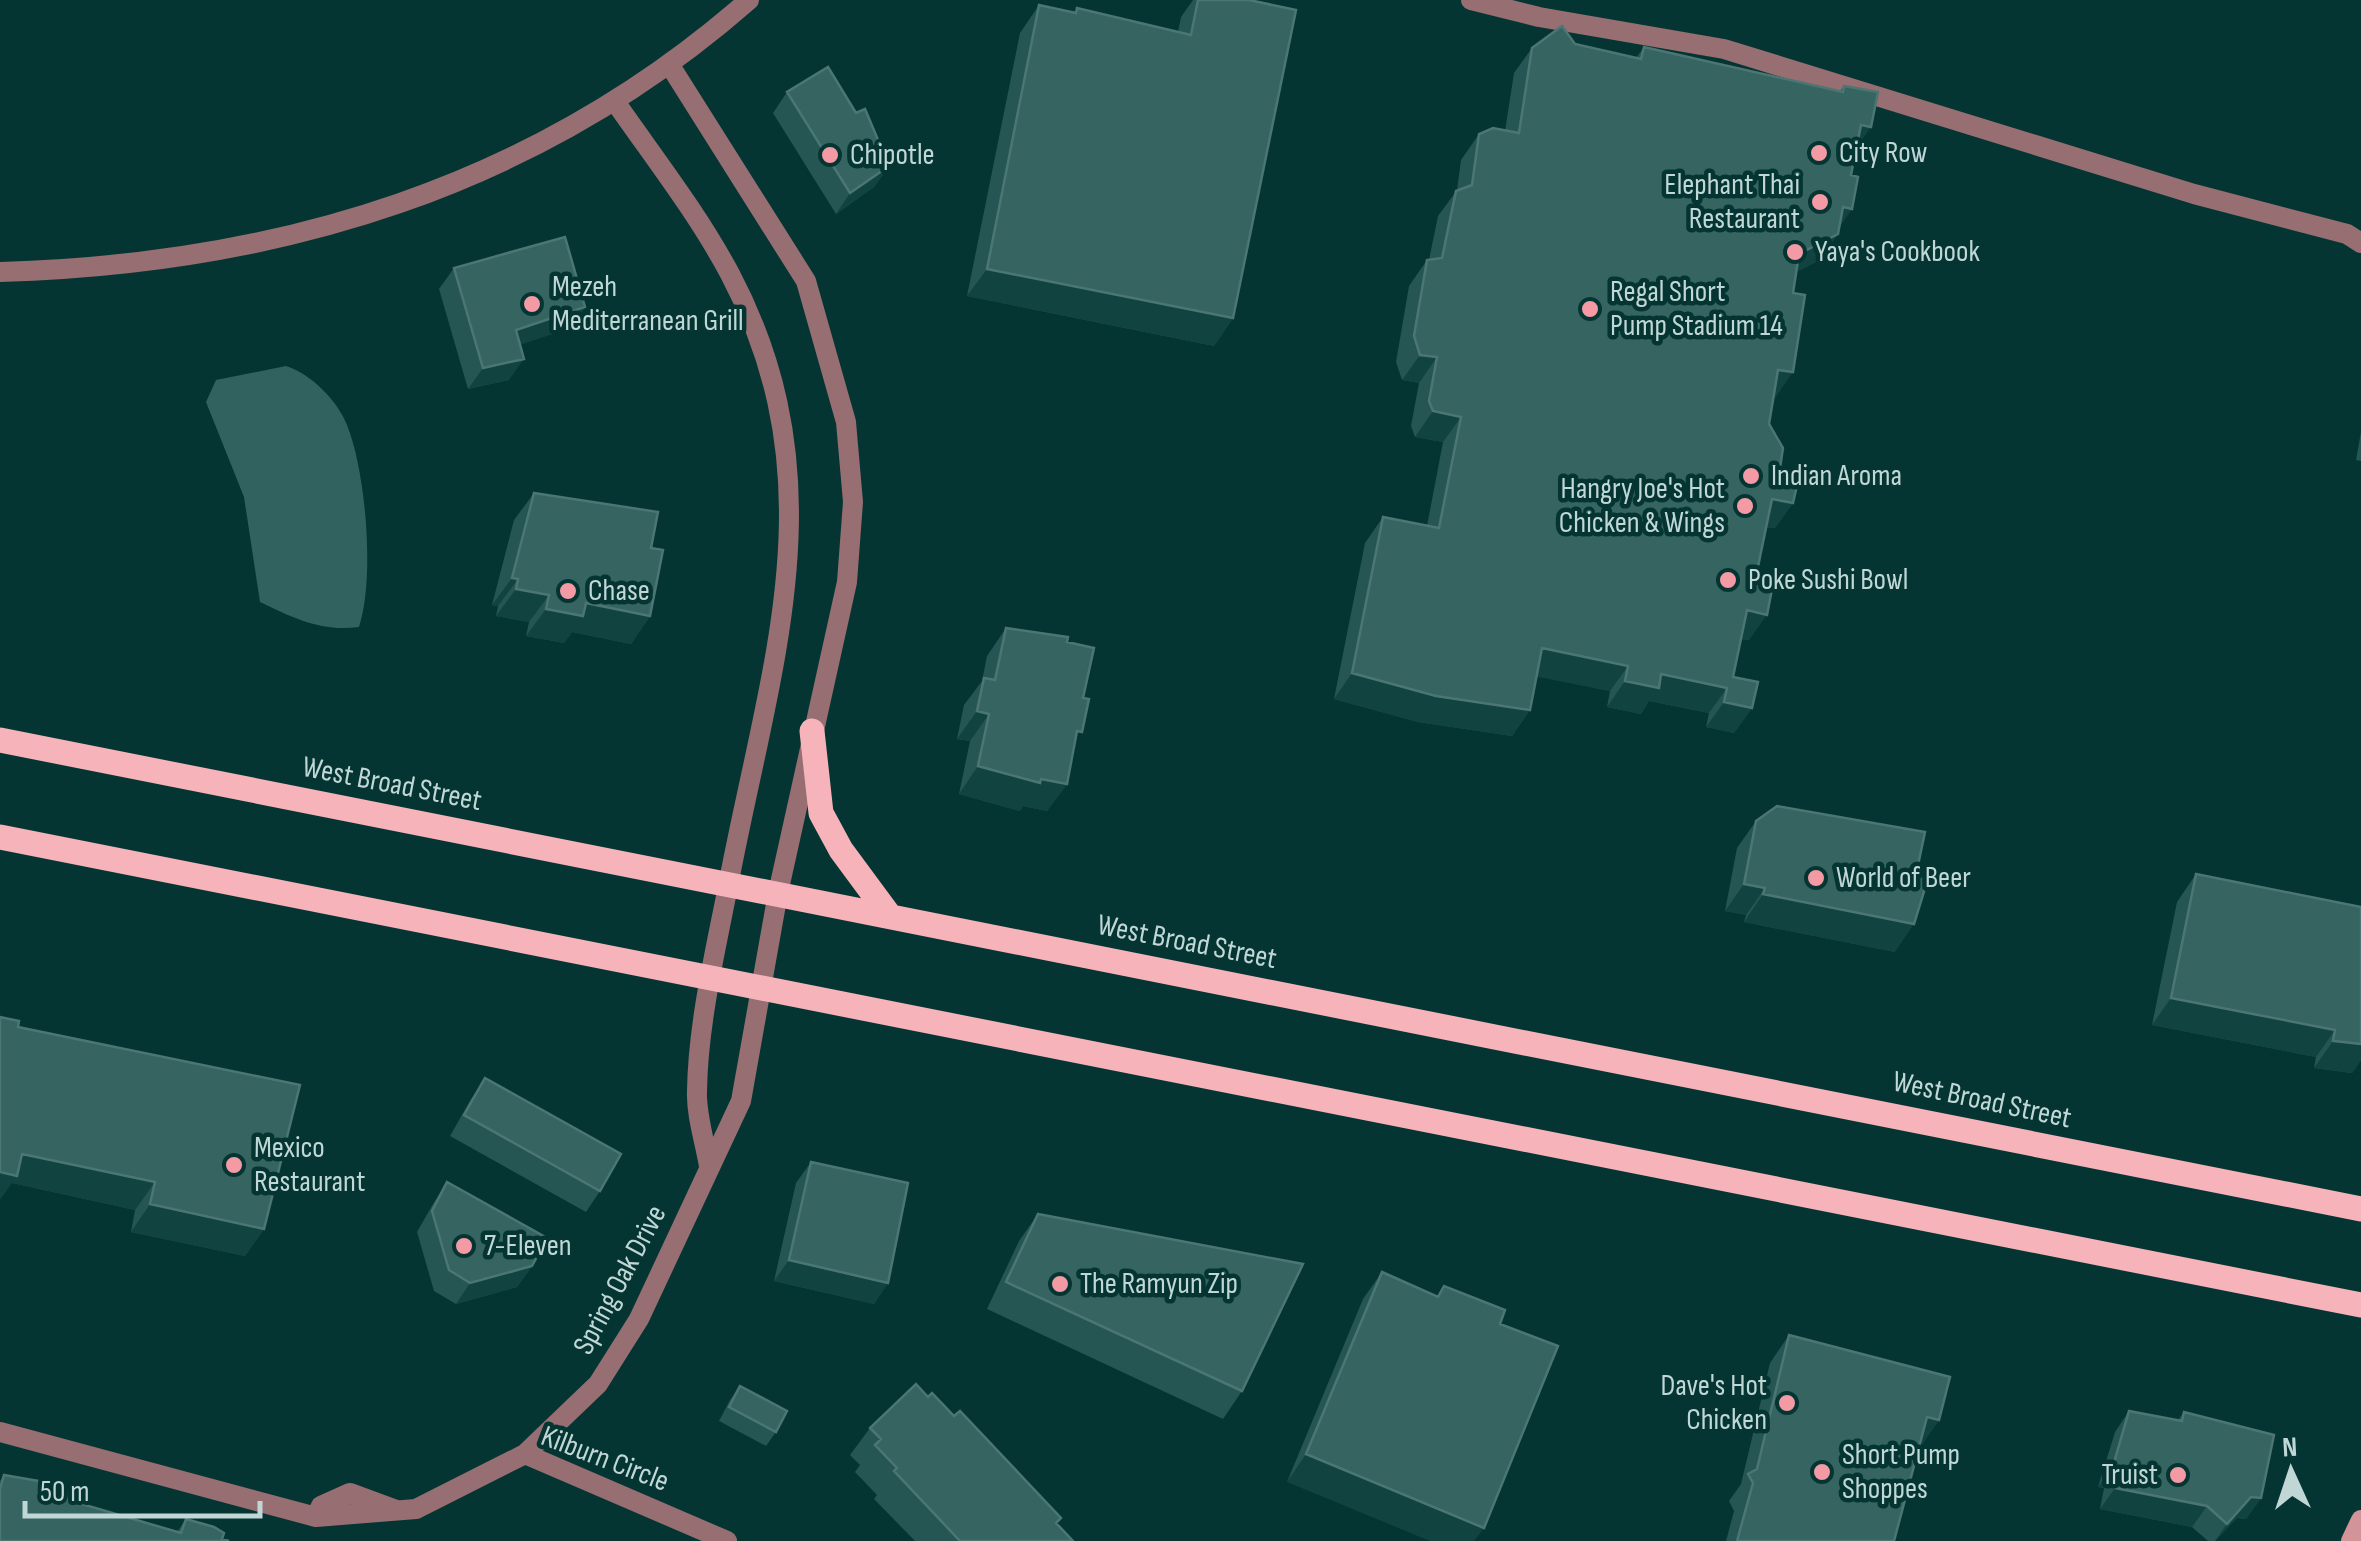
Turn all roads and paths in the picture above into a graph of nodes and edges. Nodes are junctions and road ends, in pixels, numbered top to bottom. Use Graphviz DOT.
graph roads {
  1 [pos="749,0"];
  2 [pos="1471,0"];
  3 [pos="671,66"];
  4 [pos="616,103"];
  5 [pos="2356,236"];
  6 [pos="0,272"];
  7 [pos="812,731"];
  8 [pos="0,740"];
  9 [pos="0,836"];
  10 [pos="728,883"];
  11 [pos="778,893"];
  12 [pos="889,915"];
  13 [pos="711,978"];
  14 [pos="761,987"];
  15 [pos="709,1166"];
  16 [pos="2361,1209"];
  17 [pos="2361,1305"];
  18 [pos="0,1432"];
  19 [pos="525,1454"];
  20 [pos="2361,1520"];
  21 [pos="727,1541"];
  22 [pos="2350,1541"];
  1 -- 3 [label="street"];
  2 -- 5 [label="street"];
  3 -- 4 [label="street"];
  3 -- 7 [label="street, Spring Oak Drive"];
  4 -- 6 [label="street"];
  4 -- 10 [label="street"];
  7 -- 11 [label="street, Spring Oak Drive"];
  7 -- 12 [label="main road"];
  8 -- 10 [label="main road, West Broad Street"];
  9 -- 13 [label="main road"];
  10 -- 11 [label="main road, West Broad Street"];
  10 -- 13 [label="street"];
  11 -- 12 [label="main road, West Broad Street"];
  11 -- 14 [label="street, Spring Oak Drive"];
  12 -- 16 [label="main road, West Broad Street"];
  13 -- 14 [label="main road"];
  13 -- 15 [label="street"];
  14 -- 15 [label="street, Spring Oak Drive"];
  14 -- 17 [label="main road"];
  15 -- 19 [label="street, Spring Oak Drive"];
  18 -- 19 [label="street, Kilburn Circle"];
  19 -- 21 [label="street, Kilburn Circle"];
  20 -- 22 [label="main road"];
}
